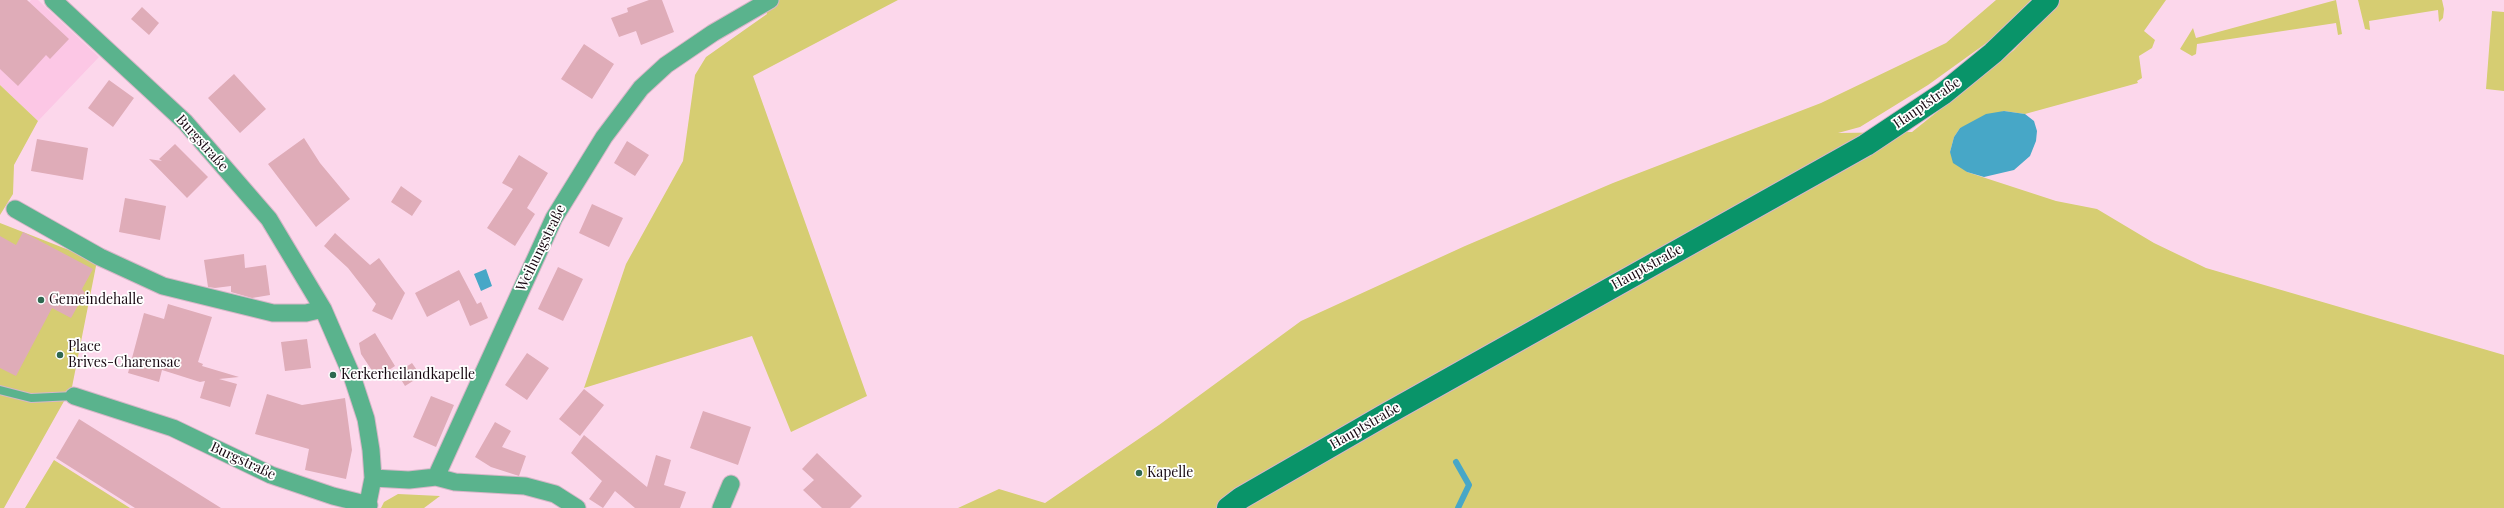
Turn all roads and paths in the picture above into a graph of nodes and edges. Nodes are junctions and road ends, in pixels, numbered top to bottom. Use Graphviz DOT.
graph roads {
  1 [pos="53,0"];
  2 [pos="770,0"];
  3 [pos="2048,0"];
  4 [pos="15,209"];
  5 [pos="323,309"];
  6 [pos="0,390"];
  7 [pos="74,396"];
  8 [pos="436,477"];
  9 [pos="373,478"];
  10 [pos="731,484"];
  11 [pos="368,506"];
  12 [pos="577,508"];
  13 [pos="721,508"];
  14 [pos="1228,508"];
  1 -- 5 [label="street, Burgstraße"];
  2 -- 8 [label="street, Weihungstraße"];
  3 -- 14 [label="main road, Hauptstraße"];
  4 -- 5 [label="street"];
  5 -- 9 [label="street, Burgstraße"];
  6 -- 7 [label="lane"];
  7 -- 11 [label="street, Burgstraße"];
  8 -- 9 [label="street"];
  8 -- 12 [label="street"];
  9 -- 11 [label="street"];
  10 -- 13 [label="street"];
}
